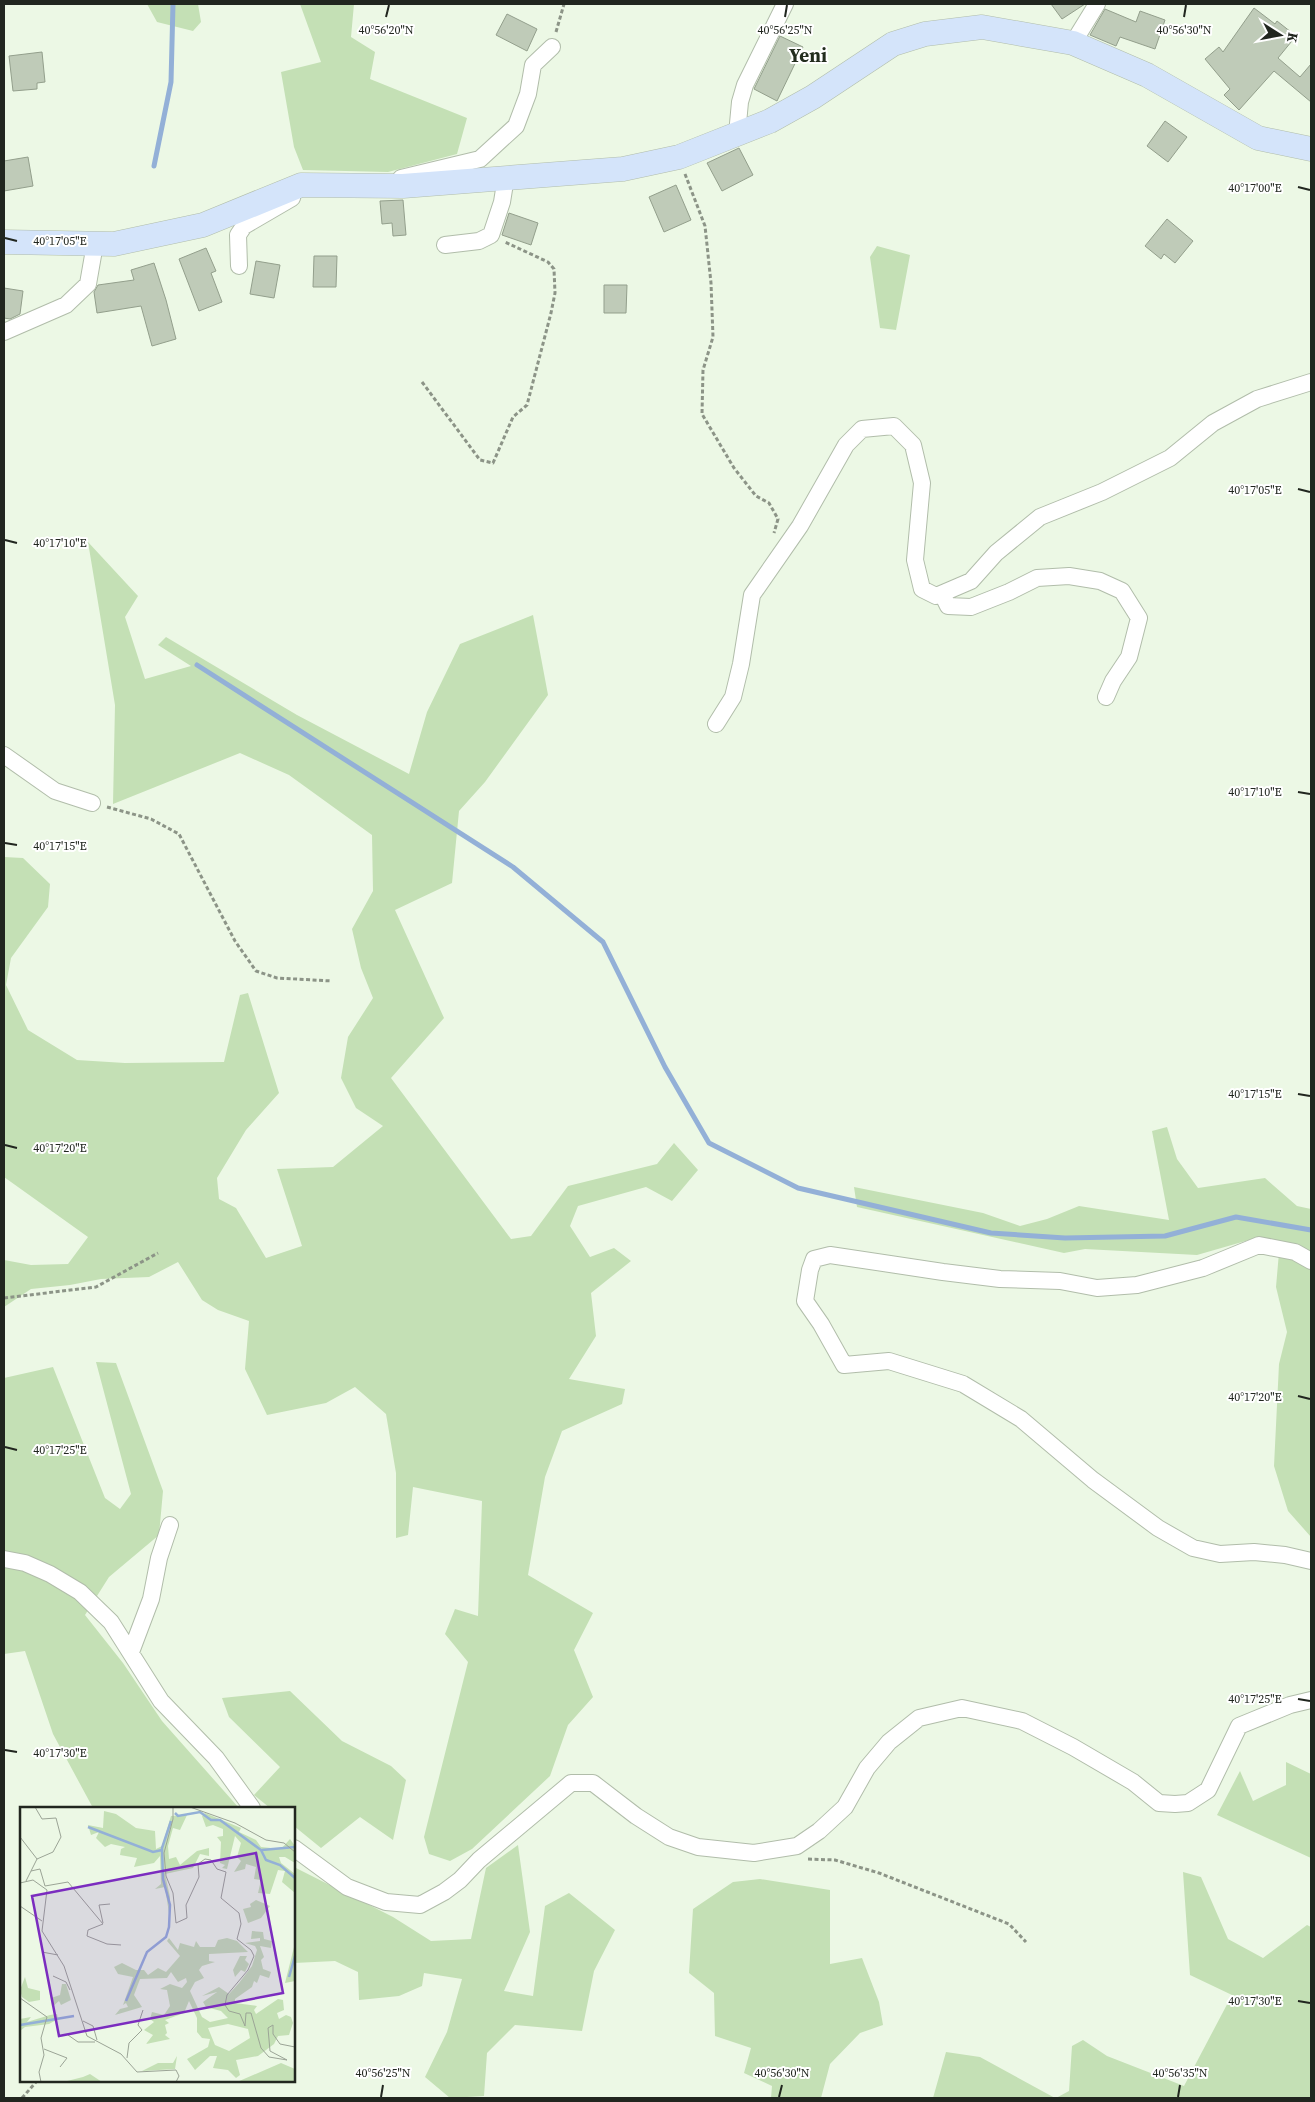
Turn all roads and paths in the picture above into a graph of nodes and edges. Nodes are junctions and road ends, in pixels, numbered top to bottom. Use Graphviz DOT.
graph roads {
  1 [pos="564,4"];
  2 [pos="785,4"];
  3 [pos="1097,4"];
  4 [pos="1073,43"];
  5 [pos="552,47"];
  6 [pos="737,134"];
  7 [pos="1311,149"];
  8 [pos="679,157"];
  9 [pos="506,177"];
  10 [pos="315,185"];
  11 [pos="370,185"];
  12 [pos="491,235"];
  13 [pos="4,242"];
  14 [pos="95,244"];
  15 [pos="444,244"];
  16 [pos="239,266"];
  17 [pos="4,332"];
  18 [pos="422,382"];
  19 [pos="1311,382"];
  20 [pos="774,536"];
  21 [pos="942,594"];
  22 [pos="1106,697"];
  23 [pos="716,724"];
  24 [pos="4,755"];
  25 [pos="92,803"];
  26 [pos="332,981"];
  27 [pos="158,1253"];
  28 [pos="1311,1261"];
  29 [pos="4,1298"];
  30 [pos="170,1525"];
  31 [pos="4,1559"];
  32 [pos="1311,1561"];
  33 [pos="131,1652"];
  34 [pos="1311,1700"];
  35 [pos="251,1807"];
  36 [pos="295,1849"];
  37 [pos="800,1859"];
  38 [pos="1026,1942"];
  39 [pos="36,2082"];
  40 [pos="22,2098"];
  1 -- 5 [label="path"];
  2 -- 6 [label="street"];
  3 -- 4 [label="street"];
  4 -- 6 [label="main road"];
  4 -- 7 [label="main road"];
  5 -- 11 [label="street"];
  6 -- 8 [label="main road"];
  8 -- 9 [label="main road"];
  8 -- 20 [label="path"];
  9 -- 11 [label="main road"];
  9 -- 12 [label="street"];
  10 -- 11 [label="main road"];
  10 -- 14 [label="main road"];
  10 -- 16 [label="street"];
  12 -- 15 [label="street"];
  12 -- 18 [label="path"];
  13 -- 14 [label="main road"];
  14 -- 17 [label="street"];
  19 -- 21 [label="street"];
  21 -- 22 [label="street"];
  21 -- 23 [label="street"];
  24 -- 25 [label="street"];
  25 -- 26 [label="path"];
  27 -- 29 [label="path"];
  28 -- 32 [label="street"];
  30 -- 33 [label="street"];
  31 -- 33 [label="street"];
  33 -- 35 [label="street"];
  34 -- 36 [label="street"];
  37 -- 38 [label="path"];
  39 -- 40 [label="path"];
}
